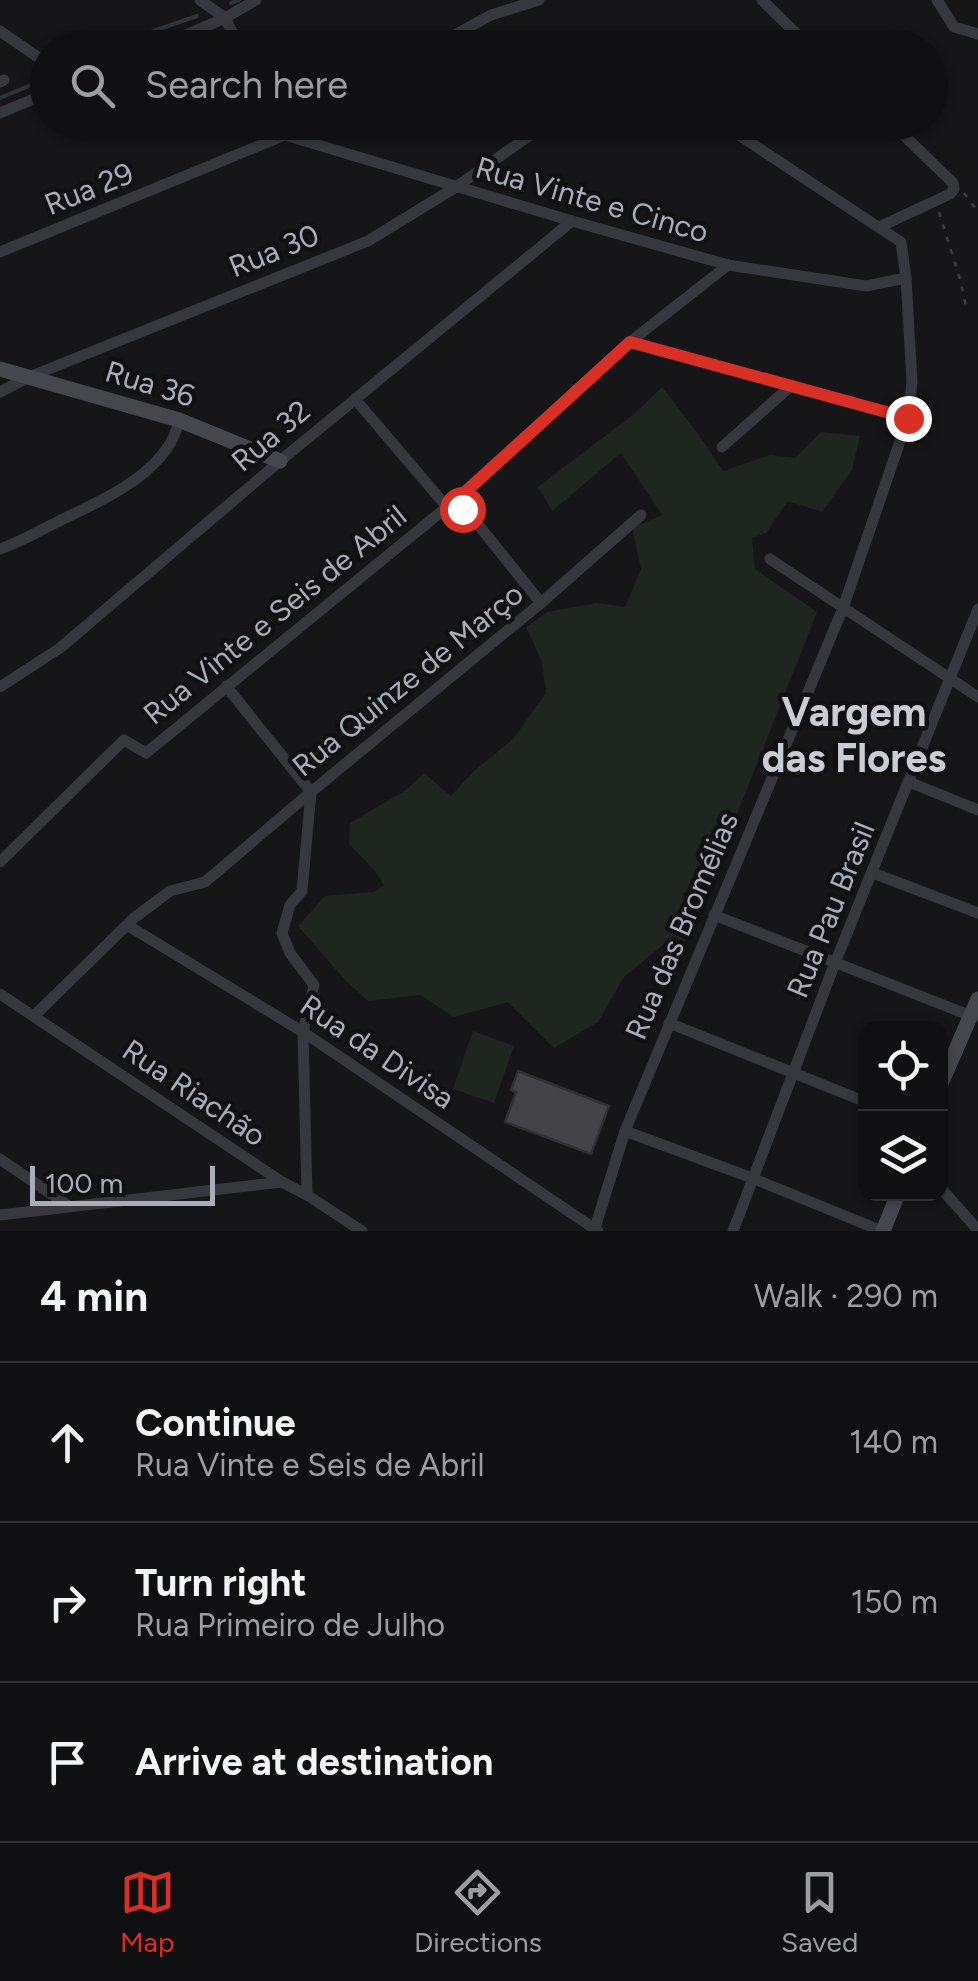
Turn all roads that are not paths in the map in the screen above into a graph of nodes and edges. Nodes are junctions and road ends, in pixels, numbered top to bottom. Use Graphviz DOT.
graph roads {
  1 [pos="200,0"];
  2 [pos="256,0"];
  3 [pos="485,0"];
  4 [pos="540,0"];
  5 [pos="762,0"];
  6 [pos="937,0"];
  7 [pos="490,15"];
  8 [pos="224,18"];
  9 [pos="0,30"];
  10 [pos="197,30"];
  11 [pos="230,30"];
  12 [pos="463,30"];
  13 [pos="793,30"];
  14 [pos="978,34"];
  15 [pos="30,51"];
  16 [pos="30,101"];
  17 [pos="0,113"];
  18 [pos="275,140"];
  19 [pos="298,140"];
  20 [pos="523,140"];
  21 [pos="746,140"];
  22 [pos="908,140"];
  23 [pos="456,187"];
  24 [pos="572,221"];
  25 [pos="879,227"];
  26 [pos="0,252"];
  27 [pos="728,265"];
  28 [pos="906,278"];
  29 [pos="630,342"];
  30 [pos="0,370"];
  31 [pos="29,377"];
  32 [pos="792,385"];
  33 [pos="0,392"];
  34 [pos="355,399"];
  35 [pos="908,418"];
  36 [pos="180,420"];
  37 [pos="722,447"];
  38 [pos="280,461"];
  39 [pos="448,508"];
  40 [pos="641,515"];
  41 [pos="0,549"];
  42 [pos="770,559"];
  43 [pos="541,603"];
  44 [pos="843,608"];
  45 [pos="978,609"];
  46 [pos="949,679"];
  47 [pos="0,686"];
  48 [pos="226,686"];
  49 [pos="978,697"];
  50 [pos="909,782"];
  51 [pos="311,792"];
  52 [pos="978,810"];
  53 [pos="0,862"];
  54 [pos="873,874"];
  55 [pos="978,913"];
  56 [pos="714,915"];
  57 [pos="127,925"];
  58 [pos="835,963"];
  59 [pos="0,994"];
  60 [pos="978,998"];
  61 [pos="34,1016"];
  62 [pos="976,1019"];
  63 [pos="669,1022"];
  64 [pos="303,1032"];
  65 [pos="948,1071"];
  66 [pos="793,1073"];
  67 [pos="858,1099"];
  68 [pos="625,1131"];
  69 [pos="0,1159"];
  70 [pos="752,1178"];
  71 [pos="282,1182"];
  72 [pos="307,1195"];
  73 [pos="948,1196"];
  74 [pos="895,1201"];
  75 [pos="69,1206"];
  76 [pos="0,1215"];
  77 [pos="596,1230"];
  78 [pos="978,1230"];
  79 [pos="362,1231"];
  80 [pos="734,1231"];
  81 [pos="882,1231"];
  1 -- 8 [label="street"];
  2 -- 8 [label="street"];
  3 -- 7 [label="street"];
  4 -- 7 [label="street"];
  5 -- 13 [label="street"];
  6 -- 14 [label="street"];
  7 -- 12 [label="street"];
  8 -- 10 [label="street"];
  8 -- 11 [label="street"];
  9 -- 15 [label="street"];
  16 -- 17 [label="street"];
  18 -- 26 [label="street, Rua 29"];
  19 -- 23 [label="street, Rua Vinte e Cinco"];
  20 -- 23 [label="street, Rua 30"];
  21 -- 25 [label="street"];
  22 -- 25 [label="street"];
  23 -- 24 [label="street, Rua Vinte e Cinco"];
  23 -- 31 [label="street, Rua 30"];
  24 -- 27 [label="street, Rua Vinte e Cinco"];
  24 -- 34 [label="street, Rua 32"];
  25 -- 28 [label="street, Rua das Bromélias"];
  27 -- 28 [label="street, Rua Vinte e Cinco"];
  27 -- 29 [label="street, Rua Vinte e Seis de Abril"];
  28 -- 35 [label="street, Rua das Bromélias"];
  29 -- 32 [label="street"];
  29 -- 39 [label="street, Rua Vinte e Seis de Abril"];
  30 -- 31 [label="street, Rua 36"];
  31 -- 33 [label="street, Rua 30"];
  31 -- 36 [label="street, Rua 36"];
  32 -- 35 [label="street"];
  32 -- 37 [label="street"];
  34 -- 38 [label="street, Rua 32"];
  34 -- 39 [label="street"];
  35 -- 44 [label="street, Rua das Bromélias"];
  36 -- 38 [label="street, Rua 36"];
  36 -- 41 [label="street"];
  38 -- 47 [label="street, Rua 32"];
  39 -- 43 [label="street"];
  39 -- 48 [label="street, Rua Vinte e Seis de Abril"];
  40 -- 43 [label="street, Rua Quinze de Março"];
  42 -- 44 [label="street"];
  43 -- 51 [label="street, Rua Quinze de Março"];
  44 -- 46 [label="street"];
  44 -- 56 [label="street, Rua das Bromélias"];
  45 -- 46 [label="street, Rua Pau Brasil"];
  46 -- 49 [label="street"];
  46 -- 50 [label="street, Rua Pau Brasil"];
  48 -- 51 [label="street"];
  48 -- 53 [label="street, Rua Vinte e Seis de Abril"];
  50 -- 52 [label="street"];
  50 -- 54 [label="street, Rua Pau Brasil"];
  51 -- 57 [label="street, Rua Quinze de Março"];
  51 -- 64 [label="street"];
  54 -- 55 [label="street"];
  54 -- 58 [label="street, Rua Pau Brasil"];
  56 -- 58 [label="street"];
  56 -- 63 [label="street, Rua das Bromélias"];
  57 -- 61 [label="street"];
  57 -- 64 [label="street, Rua da Divisa"];
  58 -- 62 [label="street"];
  58 -- 66 [label="street, Rua Pau Brasil"];
  59 -- 61 [label="street, Rua Riachão"];
  60 -- 62 [label="street"];
  61 -- 71 [label="street, Rua Riachão"];
  62 -- 65 [label="street"];
  63 -- 66 [label="street"];
  63 -- 68 [label="street, Rua das Bromélias"];
  64 -- 72 [label="street"];
  64 -- 77 [label="street, Rua da Divisa"];
  66 -- 67 [label="street"];
  66 -- 70 [label="street, Rua Pau Brasil"];
  68 -- 70 [label="street"];
  68 -- 77 [label="street, Rua das Bromélias"];
  69 -- 75 [label="street"];
  70 -- 80 [label="street, Rua Pau Brasil"];
  70 -- 81 [label="street"];
  71 -- 72 [label="street, Rua Riachão"];
  71 -- 75 [label="street"];
  72 -- 79 [label="street, Rua Riachão"];
  73 -- 78 [label="street"];
  74 -- 81 [label="street"];
  75 -- 76 [label="street"];
}
